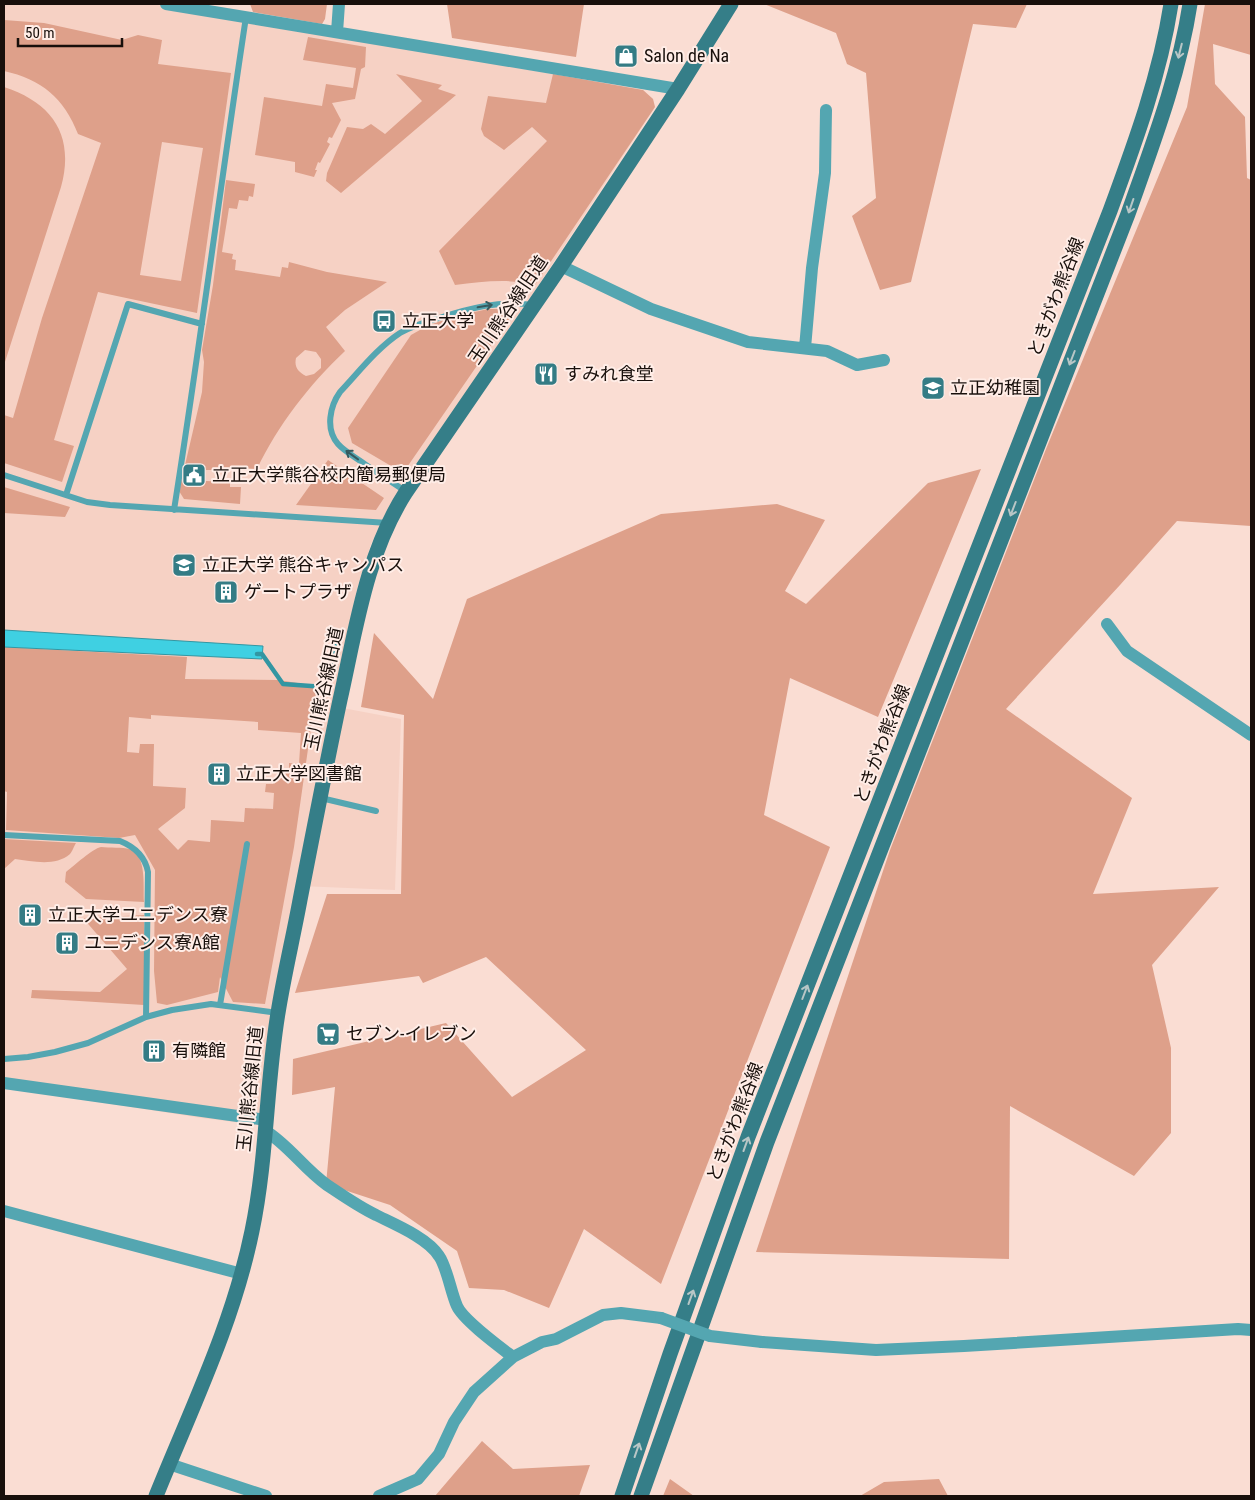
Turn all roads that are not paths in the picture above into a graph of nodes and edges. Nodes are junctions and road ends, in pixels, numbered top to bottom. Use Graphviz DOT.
graph roads {
  1 [pos="166,4"];
  2 [pos="339,4"];
  3 [pos="731,4"];
  4 [pos="1170,4"];
  5 [pos="1190,4"];
  6 [pos="242,12"];
  7 [pos="337,32"];
  8 [pos="678,90"];
  9 [pos="826,110"];
  10 [pos="561,266"];
  11 [pos="534,306"];
  12 [pos="202,324"];
  13 [pos="805,348"];
  14 [pos="884,360"];
  15 [pos="4,475"];
  16 [pos="406,492"];
  17 [pos="66,495"];
  18 [pos="174,510"];
  19 [pos="388,524"];
  20 [pos="1107,624"];
  21 [pos="1251,735"];
  22 [pos="320,798"];
  23 [pos="376,811"];
  24 [pos="4,835"];
  25 [pos="247,844"];
  26 [pos="220,1005"];
  27 [pos="278,1013"];
  28 [pos="146,1017"];
  29 [pos="4,1059"];
  30 [pos="4,1083"];
  31 [pos="265,1125"];
  32 [pos="4,1211"];
  33 [pos="242,1274"];
  34 [pos="1251,1330"];
  35 [pos="513,1357"];
  36 [pos="169,1464"];
  37 [pos="156,1496"];
  38 [pos="266,1496"];
  39 [pos="379,1496"];
  40 [pos="622,1496"];
  41 [pos="641,1496"];
  1 -- 6 [label="street"];
  2 -- 7 [label="street"];
  3 -- 8 [label="main road, 玉川熊谷線旧道"];
  40 -- 4 [label="main road, ときがわ熊谷線, one-way"];
  5 -- 41 [label="main road, ときがわ熊谷線, one-way"];
  6 -- 7 [label="street"];
  6 -- 12 [label="lane"];
  7 -- 8 [label="street"];
  8 -- 10 [label="main road, 玉川熊谷線旧道"];
  9 -- 13 [label="street"];
  10 -- 11 [label="main road, 玉川熊谷線旧道"];
  10 -- 13 [label="street"];
  11 -- 16 [label="main road, 玉川熊谷線旧道"];
  16 -- 11 [label="lane, one-way"];
  12 -- 17 [label="lane"];
  12 -- 18 [label="lane"];
  13 -- 14 [label="street"];
  15 -- 17 [label="lane"];
  16 -- 19 [label="main road, 玉川熊谷線旧道"];
  17 -- 18 [label="lane"];
  18 -- 19 [label="lane"];
  19 -- 22 [label="main road, 玉川熊谷線旧道"];
  20 -- 21 [label="street"];
  22 -- 23 [label="lane"];
  22 -- 27 [label="main road, 玉川熊谷線旧道"];
  24 -- 28 [label="lane"];
  25 -- 26 [label="lane"];
  26 -- 27 [label="lane"];
  26 -- 28 [label="lane"];
  27 -- 31 [label="main road, 玉川熊谷線旧道"];
  28 -- 29 [label="lane"];
  30 -- 31 [label="street"];
  31 -- 33 [label="main road, 玉川熊谷線旧道"];
  31 -- 35 [label="street"];
  32 -- 33 [label="street"];
  33 -- 36 [label="main road, 玉川熊谷線旧道"];
  34 -- 35 [label="street, bridge"];
  35 -- 39 [label="street"];
  36 -- 37 [label="main road, 玉川熊谷線旧道"];
  36 -- 38 [label="street"];
}
